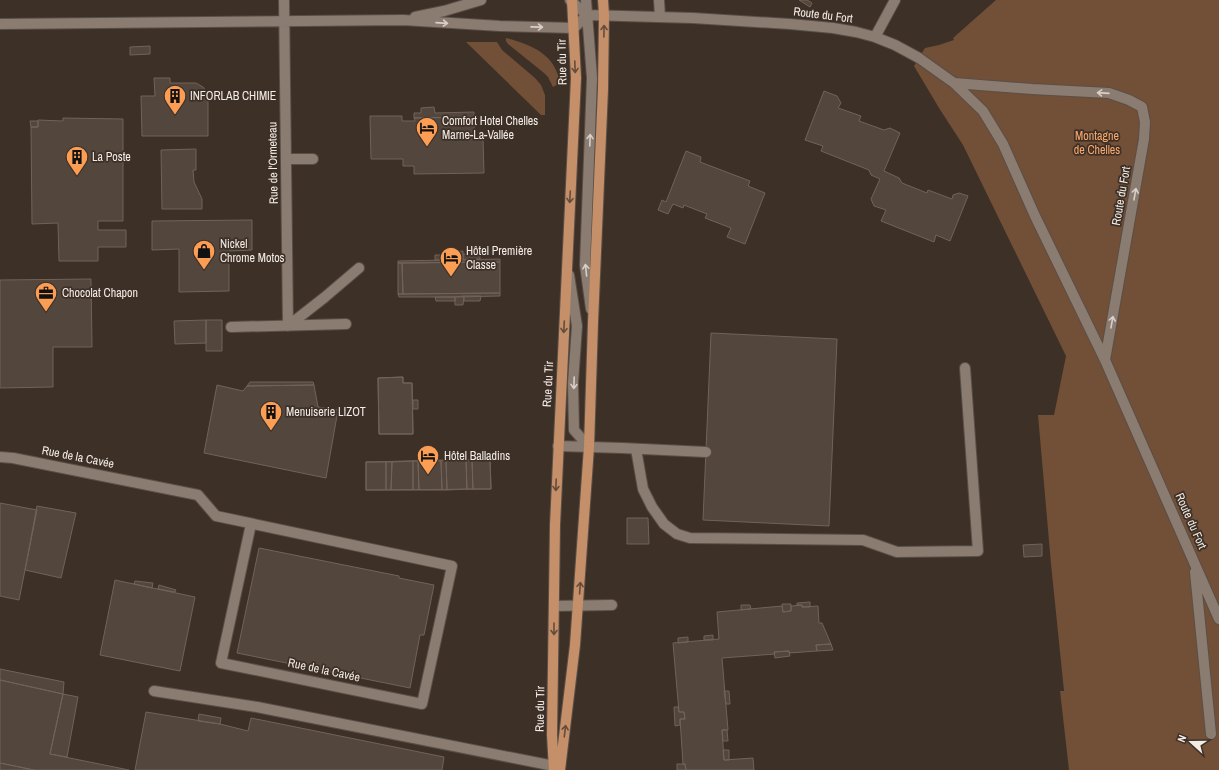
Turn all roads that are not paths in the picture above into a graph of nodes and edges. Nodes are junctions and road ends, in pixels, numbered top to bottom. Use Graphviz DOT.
graph roads {
  1 [pos="284,0"];
  2 [pos="481,0"];
  3 [pos="571,0"];
  4 [pos="586,0"];
  5 [pos="603,0"];
  6 [pos="659,0"];
  7 [pos="894,0"];
  8 [pos="587,15"];
  9 [pos="604,15"];
  10 [pos="660,17"];
  11 [pos="403,20"];
  12 [pos="284,21"];
  13 [pos="0,24"];
  14 [pos="574,28"];
  15 [pos="875,38"];
  16 [pos="954,83"];
  17 [pos="286,159"];
  18 [pos="313,159"];
  19 [pos="567,261"];
  20 [pos="360,268"];
  21 [pos="593,322"];
  22 [pos="346,324"];
  23 [pos="288,326"];
  24 [pos="232,327"];
  25 [pos="1105,360"];
  26 [pos="965,368"];
  27 [pos="558,446"];
  28 [pos="589,447"];
  29 [pos="636,448"];
  30 [pos="706,452"];
  31 [pos="0,458"];
  32 [pos="251,524"];
  33 [pos="1194,562"];
  34 [pos="612,605"];
  35 [pos="554,606"];
  36 [pos="579,606"];
  37 [pos="1219,620"];
  38 [pos="154,691"];
  39 [pos="1211,734"];
  40 [pos="556,769"];
  1 -- 12 [label="street, Rue de l'Ormeteau"];
  2 -- 11 [label="street"];
  3 -- 8 [label="street, Rue du Tir"];
  3 -- 14 [label="main road, Rue du Tir"];
  4 -- 8 [label="street"];
  5 -- 9 [label="main road"];
  6 -- 10 [label="street"];
  7 -- 15 [label="street"];
  8 -- 9 [label="street"];
  8 -- 14 [label="street"];
  21 -- 8 [label="street, one-way"];
  9 -- 10 [label="street, Route du Fort"];
  21 -- 9 [label="main road, one-way"];
  10 -- 15 [label="street, Route du Fort"];
  11 -- 12 [label="street"];
  11 -- 14 [label="street, one-way"];
  12 -- 13 [label="street"];
  12 -- 17 [label="street, Rue de l'Ormeteau"];
  14 -- 19 [label="main road, Rue du Tir, one-way"];
  15 -- 16 [label="street, Route du Fort"];
  16 -- 25 [label="street, Route du Fort"];
  25 -- 16 [label="street, Route du Fort, one-way"];
  17 -- 18 [label="street"];
  17 -- 23 [label="street, Rue de l'Ormeteau"];
  19 -- 27 [label="main road, Rue du Tir, one-way"];
  19 -- 28 [label="street, one-way"];
  20 -- 23 [label="street"];
  21 -- 28 [label="main road"];
  22 -- 23 [label="street"];
  23 -- 24 [label="street"];
  25 -- 33 [label="street, Route du Fort"];
  26 -- 29 [label="street"];
  27 -- 28 [label="street"];
  27 -- 35 [label="main road, Rue du Tir, one-way"];
  28 -- 29 [label="street"];
  36 -- 28 [label="main road, one-way"];
  29 -- 30 [label="street"];
  31 -- 32 [label="street, Rue de la Cavée"];
  32 -- 32 [label="street, Rue de la Cavée"];
  33 -- 37 [label="street, Route du Fort"];
  33 -- 39 [label="street, Route du Fort"];
  34 -- 36 [label="street"];
  35 -- 36 [label="street"];
  35 -- 40 [label="main road, Rue du Tir, one-way"];
  40 -- 36 [label="main road, one-way"];
  38 -- 40 [label="street"];
}
